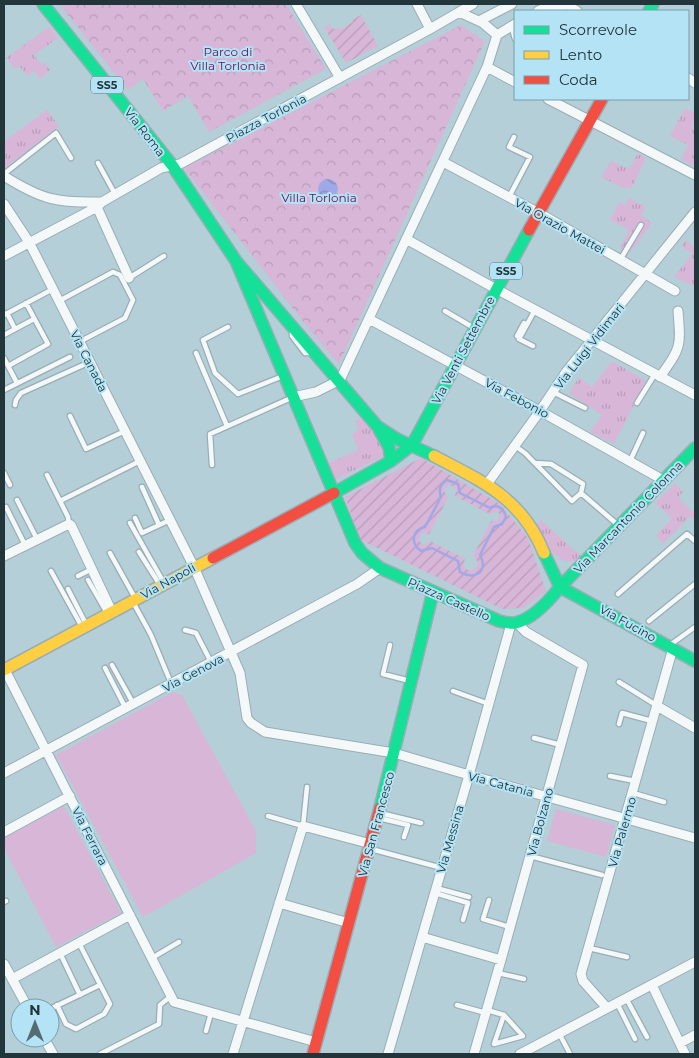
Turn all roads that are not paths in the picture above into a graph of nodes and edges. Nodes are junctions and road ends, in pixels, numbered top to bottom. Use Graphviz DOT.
graph roads {
  1 [pos="44,4"];
  2 [pos="296,4"];
  3 [pos="417,4"];
  4 [pos="473,4"];
  5 [pos="512,4"];
  6 [pos="567,5"];
  7 [pos="540,10"];
  8 [pos="459,12"];
  9 [pos="480,21"];
  10 [pos="514,26"];
  11 [pos="430,29"];
  12 [pos="497,35"];
  13 [pos="487,67"];
  14 [pos="340,78"];
  15 [pos="514,81"];
  16 [pos="550,100"];
  17 [pos="602,100"];
  18 [pos="591,121"];
  19 [pos="514,137"];
  20 [pos="71,158"];
  21 [pos="443,162"];
  22 [pos="98,163"];
  23 [pos="172,166"];
  24 [pos="4,175"];
  25 [pos="695,175"];
  26 [pos="116,194"];
  27 [pos="509,197"];
  28 [pos="4,204"];
  29 [pos="99,205"];
  30 [pos="695,212"];
  31 [pos="539,213"];
  32 [pos="641,225"];
  33 [pos="406,239"];
  34 [pos="29,242"];
  35 [pos="4,256"];
  36 [pos="164,256"];
  37 [pos="620,260"];
  38 [pos="236,261"];
  39 [pos="646,274"];
  40 [pos="129,278"];
  41 [pos="53,289"];
  42 [pos="496,289"];
  43 [pos="675,291"];
  44 [pos="59,301"];
  45 [pos="26,303"];
  46 [pos="534,309"];
  47 [pos="445,312"];
  48 [pos="678,312"];
  49 [pos="5,314"];
  50 [pos="34,319"];
  51 [pos="369,319"];
  52 [pos="228,327"];
  53 [pos="15,329"];
  54 [pos="475,329"];
  55 [pos="4,335"];
  56 [pos="517,336"];
  57 [pos="592,340"];
  58 [pos="79,342"];
  59 [pos="533,346"];
  60 [pos="196,353"];
  61 [pos="70,357"];
  62 [pos="4,358"];
  63 [pos="90,362"];
  64 [pos="456,364"];
  65 [pos="8,366"];
  66 [pos="284,375"];
  67 [pos="657,375"];
  68 [pos="340,380"];
  69 [pos="17,383"];
  70 [pos="4,390"];
  71 [pos="553,392"];
  72 [pos="695,395"];
  73 [pos="293,397"];
  74 [pos="637,403"];
  75 [pos="15,405"];
  76 [pos="585,408"];
  77 [pos="540,410"];
  78 [pos="70,416"];
  79 [pos="227,426"];
  80 [pos="378,426"];
  81 [pos="125,431"];
  82 [pos="644,433"];
  83 [pos="412,444"];
  84 [pos="515,445"];
  85 [pos="695,448"];
  86 [pos="140,460"];
  87 [pos="391,461"];
  88 [pos="630,461"];
  89 [pos="535,462"];
  90 [pos="212,465"];
  91 [pos="4,473"];
  92 [pos="46,475"];
  93 [pos="663,480"];
  94 [pos="487,484"];
  95 [pos="10,485"];
  96 [pos="142,487"];
  97 [pos="334,493"];
  98 [pos="581,493"];
  99 [pos="17,500"];
  100 [pos="60,501"];
  101 [pos="4,508"];
  102 [pos="135,518"];
  103 [pos="170,520"];
  104 [pos="130,523"];
  105 [pos="69,524"];
  106 [pos="159,525"];
  107 [pos="619,526"];
  108 [pos="37,539"];
  109 [pos="695,541"];
  110 [pos="25,545"];
  111 [pos="139,552"];
  112 [pos="110,553"];
  113 [pos="4,556"];
  114 [pos="194,567"];
  115 [pos="380,568"];
  116 [pos="92,569"];
  117 [pos="51,571"];
  118 [pos="78,576"];
  119 [pos="88,580"];
  120 [pos="162,584"];
  121 [pos="695,584"];
  122 [pos="560,587"];
  123 [pos="68,589"];
  124 [pos="433,592"];
  125 [pos="618,594"];
  126 [pos="134,600"];
  127 [pos="110,613"];
  128 [pos="649,621"];
  129 [pos="514,623"];
  130 [pos="85,627"];
  131 [pos="695,627"];
  132 [pos="185,630"];
  133 [pos="390,645"];
  134 [pos="671,647"];
  135 [pos="231,653"];
  136 [pos="695,661"];
  137 [pos="212,663"];
  138 [pos="112,664"];
  139 [pos="106,668"];
  140 [pos="4,670"];
  141 [pos="411,681"];
  142 [pos="619,682"];
  143 [pos="172,684"];
  144 [pos="453,691"];
  145 [pos="489,704"];
  146 [pos="130,706"];
  147 [pos="657,706"];
  148 [pos="653,721"];
  149 [pos="619,724"];
  150 [pos="695,728"];
  151 [pos="534,738"];
  152 [pos="561,745"];
  153 [pos="46,751"];
  154 [pos="394,753"];
  155 [pos="4,773"];
  156 [pos="469,775"];
  157 [pos="610,776"];
  158 [pos="636,781"];
  159 [pos="307,787"];
  160 [pos="633,793"];
  161 [pos="70,796"];
  162 [pos="547,796"];
  163 [pos="664,802"];
  164 [pos="378,815"];
  165 [pos="268,816"];
  166 [pos="626,818"];
  167 [pos="421,823"];
  168 [pos="302,826"];
  169 [pos="4,832"];
  170 [pos="404,837"];
  171 [pos="695,838"];
  172 [pos="370,846"];
  173 [pos="530,856"];
  174 [pos="442,868"];
  175 [pos="602,875"];
  176 [pos="436,890"];
  177 [pos="468,897"];
  178 [pos="489,900"];
  179 [pos="280,903"];
  180 [pos="130,915"];
  181 [pos="463,920"];
  182 [pos="349,923"];
  183 [pos="510,928"];
  184 [pos="422,937"];
  185 [pos="179,942"];
  186 [pos="79,943"];
  187 [pos="589,948"];
  188 [pos="60,953"];
  189 [pos="627,957"];
  190 [pos="151,958"];
  191 [pos="502,960"];
  192 [pos="695,962"];
  193 [pos="4,964"];
  194 [pos="498,973"];
  195 [pos="12,979"];
  196 [pos="524,979"];
  197 [pos="100,985"];
  198 [pos="652,985"];
  199 [pos="80,994"];
  200 [pos="22,998"];
  201 [pos="172,999"];
  202 [pos="622,1000"];
  203 [pos="60,1004"];
  204 [pos="458,1005"];
  205 [pos="607,1008"];
  206 [pos="60,1010"];
  207 [pos="486,1012"];
  208 [pos="211,1013"];
  209 [pos="504,1015"];
  210 [pos="243,1022"];
  211 [pos="206,1031"];
  212 [pos="559,1033"];
  213 [pos="695,1035"];
  214 [pos="647,1037"];
  215 [pos="635,1039"];
  216 [pos="316,1042"];
  217 [pos="680,1042"];
  218 [pos="532,1051"];
  219 [pos="100,1054"];
  220 [pos="233,1054"];
  221 [pos="312,1054"];
  222 [pos="388,1054"];
  223 [pos="474,1054"];
  224 [pos="520,1054"];
  225 [pos="570,1054"];
  226 [pos="685,1054"];
  1 -- 23 [label="main road, Via Roma / SS5"];
  2 -- 14 [label="street"];
  3 -- 11 [label="street"];
  4 -- 8 [label="street, Piazza Torlonia"];
  5 -- 9 [label="street"];
  6 -- 7 [label="street"];
  8 -- 9 [label="street"];
  8 -- 11 [label="street, Piazza Torlonia"];
  9 -- 12 [label="street"];
  10 -- 12 [label="street"];
  11 -- 14 [label="street, Piazza Torlonia"];
  12 -- 13 [label="street"];
  13 -- 15 [label="street"];
  13 -- 21 [label="street"];
  14 -- 23 [label="street, Piazza Torlonia"];
  16 -- 18 [label="street"];
  17 -- 18 [label="main road, Via Venti Settembre / SS5"];
  18 -- 25 [label="street"];
  18 -- 31 [label="main road, Via Venti Settembre / SS5"];
  19 -- 27 [label="lane"];
  20 -- 24 [label="lane"];
  21 -- 27 [label="street, Via Orazio Mattei"];
  21 -- 33 [label="street"];
  22 -- 26 [label="lane"];
  23 -- 26 [label="street, Piazza Torlonia"];
  23 -- 38 [label="main road, SS5"];
  24 -- 29 [label="street"];
  26 -- 29 [label="street, Piazza Torlonia"];
  27 -- 31 [label="street, Via Orazio Mattei"];
  28 -- 34 [label="street, Via Canada"];
  29 -- 34 [label="street, Piazza Torlonia"];
  29 -- 40 [label="street"];
  30 -- 39 [label="street, Via Luigi Vidimari"];
  31 -- 37 [label="street, Via Orazio Mattei"];
  31 -- 42 [label="main road, Via Venti Settembre / SS5"];
  32 -- 37 [label="lane"];
  33 -- 42 [label="street"];
  33 -- 51 [label="street"];
  34 -- 35 [label="street, Piazza Torlonia"];
  34 -- 41 [label="street, Via Canada"];
  36 -- 40 [label="lane"];
  37 -- 39 [label="street, Via Orazio Mattei"];
  38 -- 66 [label="main road, SS5"];
  38 -- 68 [label="main road, SS5"];
  39 -- 43 [label="street, Via Orazio Mattei"];
  39 -- 57 [label="street, Via Luigi Vidimari"];
  41 -- 44 [label="street, Via Canada"];
  41 -- 45 [label="lane"];
  42 -- 46 [label="street"];
  42 -- 54 [label="main road, Via Venti Settembre / SS5"];
  44 -- 58 [label="street, Via Canada"];
  44 -- 58 [label="lane"];
  45 -- 49 [label="lane"];
  45 -- 50 [label="lane"];
  46 -- 56 [label="lane"];
  46 -- 57 [label="street"];
  46 -- 59 [label="lane"];
  47 -- 54 [label="lane"];
  48 -- 67 [label="street"];
  49 -- 53 [label="lane"];
  50 -- 53 [label="lane"];
  50 -- 65 [label="lane"];
  51 -- 64 [label="street, Via Febonio"];
  51 -- 68 [label="street"];
  52 -- 66 [label="lane"];
  53 -- 55 [label="lane"];
  54 -- 64 [label="main road, Via Venti Settembre / SS5"];
  57 -- 67 [label="street"];
  57 -- 71 [label="street, Via Luigi Vidimari"];
  58 -- 63 [label="street, Via Canada"];
  60 -- 79 [label="lane"];
  61 -- 69 [label="lane"];
  62 -- 65 [label="lane"];
  63 -- 75 [label="lane"];
  63 -- 81 [label="street, Via Canada"];
  64 -- 77 [label="street, Via Febonio"];
  64 -- 83 [label="main road, Via Venti Settembre / SS5"];
  65 -- 69 [label="lane"];
  66 -- 73 [label="main road, SS5"];
  67 -- 72 [label="street"];
  67 -- 74 [label="lane"];
  68 -- 73 [label="street"];
  68 -- 80 [label="main road, SS5"];
  69 -- 70 [label="lane"];
  71 -- 76 [label="lane"];
  71 -- 77 [label="street, Via Luigi Vidimari"];
  73 -- 79 [label="lane"];
  73 -- 97 [label="main road, SS5"];
  77 -- 84 [label="street, Via Luigi Vidimari"];
  77 -- 88 [label="street, Via Febonio"];
  78 -- 81 [label="lane"];
  79 -- 90 [label="lane"];
  80 -- 83 [label="main road, SS5"];
  80 -- 87 [label="main road"];
  81 -- 86 [label="street, Via Canada"];
  82 -- 88 [label="lane"];
  83 -- 87 [label="main road, SS5"];
  83 -- 94 [label="main road"];
  84 -- 89 [label="lane"];
  84 -- 94 [label="street, Via Luigi Vidimari"];
  85 -- 93 [label="main road, Via Marcantonio Colonna"];
  86 -- 100 [label="lane"];
  86 -- 103 [label="street, Via Canada"];
  87 -- 97 [label="main road, SS5"];
  88 -- 93 [label="street, Via Febonio"];
  89 -- 98 [label="lane"];
  89 -- 98 [label="lane"];
  91 -- 95 [label="lane"];
  92 -- 100 [label="lane"];
  93 -- 107 [label="main road, Via Marcantonio Colonna"];
  94 -- 122 [label="main road"];
  96 -- 106 [label="lane"];
  97 -- 114 [label="main road, Via Napoli"];
  97 -- 115 [label="main road, Piazza Castello"];
  98 -- 107 [label="lane"];
  99 -- 108 [label="lane"];
  100 -- 105 [label="lane"];
  101 -- 110 [label="lane"];
  102 -- 106 [label="lane"];
  103 -- 106 [label="lane"];
  103 -- 114 [label="street, Via Canada"];
  104 -- 120 [label="lane"];
  105 -- 108 [label="street"];
  105 -- 116 [label="street"];
  107 -- 122 [label="main road, Via Marcantonio Colonna"];
  108 -- 110 [label="street"];
  109 -- 125 [label="lane"];
  110 -- 113 [label="street"];
  111 -- 120 [label="lane"];
  112 -- 126 [label="lane"];
  114 -- 120 [label="main road, Via Napoli"];
  114 -- 135 [label="street, Via Canada"];
  115 -- 124 [label="main road, Piazza Castello"];
  115 -- 135 [label="street, Via Genova"];
  116 -- 118 [label="lane"];
  116 -- 127 [label="street"];
  117 -- 130 [label="lane"];
  119 -- 127 [label="lane"];
  120 -- 126 [label="main road, Via Napoli"];
  121 -- 128 [label="lane"];
  122 -- 129 [label="main road"];
  122 -- 134 [label="main road, Via Fucino"];
  123 -- 130 [label="lane"];
  124 -- 129 [label="main road, Piazza Castello"];
  124 -- 141 [label="main road, Via San Francesco"];
  126 -- 127 [label="main road, Via Napoli"];
  126 -- 143 [label="lane"];
  127 -- 130 [label="main road, Via Napoli"];
  129 -- 145 [label="street, Via Messina"];
  129 -- 152 [label="street, Via Bolzano"];
  130 -- 140 [label="main road, Via Napoli"];
  131 -- 134 [label="lane"];
  132 -- 137 [label="lane"];
  133 -- 141 [label="lane"];
  134 -- 136 [label="main road, Via Fucino"];
  134 -- 147 [label="street, Via Palermo"];
  135 -- 137 [label="street, Via Genova"];
  135 -- 154 [label="street, Via Catania"];
  137 -- 143 [label="street, Via Genova"];
  138 -- 146 [label="lane"];
  139 -- 146 [label="lane"];
  140 -- 153 [label="street, Via Ferrara"];
  141 -- 154 [label="main road, Via San Francesco"];
  142 -- 147 [label="lane"];
  143 -- 146 [label="street, Via Genova"];
  144 -- 145 [label="lane"];
  145 -- 156 [label="street, Via Messina"];
  146 -- 153 [label="street, Via Genova"];
  147 -- 148 [label="street, Via Palermo"];
  147 -- 150 [label="street"];
  148 -- 149 [label="lane"];
  148 -- 158 [label="street, Via Palermo"];
  151 -- 152 [label="lane"];
  152 -- 162 [label="street, Via Bolzano"];
  153 -- 155 [label="street, Via Genova"];
  153 -- 161 [label="street, Via Ferrara"];
  154 -- 156 [label="street, Via Catania"];
  154 -- 164 [label="main road, Via San Francesco"];
  156 -- 162 [label="street, Via Catania"];
  156 -- 174 [label="street, Via Messina"];
  157 -- 158 [label="lane"];
  158 -- 160 [label="street, Via Palermo"];
  159 -- 168 [label="lane"];
  160 -- 163 [label="lane"];
  160 -- 166 [label="street, Via Palermo"];
  161 -- 169 [label="street"];
  161 -- 180 [label="street, Via Ferrara"];
  162 -- 166 [label="street, Via Catania"];
  162 -- 173 [label="street, Via Bolzano"];
  164 -- 167 [label="lane"];
  164 -- 170 [label="lane"];
  164 -- 172 [label="main road, Via San Francesco"];
  165 -- 168 [label="lane"];
  166 -- 171 [label="street, Via Catania"];
  166 -- 187 [label="street, Via Palermo"];
  168 -- 172 [label="street"];
  168 -- 179 [label="street"];
  172 -- 174 [label="lane"];
  172 -- 182 [label="main road, Via San Francesco"];
  173 -- 175 [label="lane"];
  173 -- 183 [label="street, Via Bolzano"];
  174 -- 176 [label="street, Via Messina"];
  176 -- 177 [label="lane"];
  176 -- 181 [label="lane"];
  176 -- 184 [label="street, Via Messina"];
  178 -- 183 [label="lane"];
  179 -- 182 [label="street"];
  179 -- 210 [label="street"];
  180 -- 186 [label="street"];
  180 -- 190 [label="street, Via Ferrara"];
  182 -- 216 [label="main road, Via San Francesco"];
  183 -- 191 [label="street, Via Bolzano"];
  184 -- 191 [label="street"];
  184 -- 222 [label="street, Via Messina"];
  185 -- 190 [label="lane"];
  186 -- 188 [label="street"];
  186 -- 197 [label="lane"];
  187 -- 189 [label="lane"];
  187 -- 205 [label="street, Via Palermo"];
  188 -- 195 [label="street"];
  188 -- 199 [label="lane"];
  190 -- 201 [label="street, Via Ferrara"];
  191 -- 194 [label="street, Via Bolzano"];
  192 -- 198 [label="street"];
  193 -- 195 [label="street"];
  194 -- 196 [label="lane"];
  194 -- 207 [label="street, Via Bolzano"];
  195 -- 200 [label="street"];
  197 -- 199 [label="lane"];
  197 -- 206 [label="lane"];
  198 -- 202 [label="street"];
  198 -- 217 [label="street"];
  199 -- 203 [label="lane"];
  201 -- 208 [label="street"];
  201 -- 219 [label="lane"];
  202 -- 205 [label="street"];
  202 -- 214 [label="lane"];
  202 -- 215 [label="lane"];
  204 -- 207 [label="lane"];
  205 -- 212 [label="street"];
  207 -- 209 [label="lane"];
  207 -- 223 [label="street, Via Bolzano"];
  208 -- 210 [label="street"];
  208 -- 211 [label="lane"];
  209 -- 209 [label="lane"];
  210 -- 216 [label="street"];
  210 -- 220 [label="street"];
  212 -- 218 [label="street"];
  212 -- 225 [label="lane"];
  213 -- 217 [label="street"];
  216 -- 221 [label="main road, Via San Francesco"];
  217 -- 226 [label="street"];
  218 -- 224 [label="street"];
}
